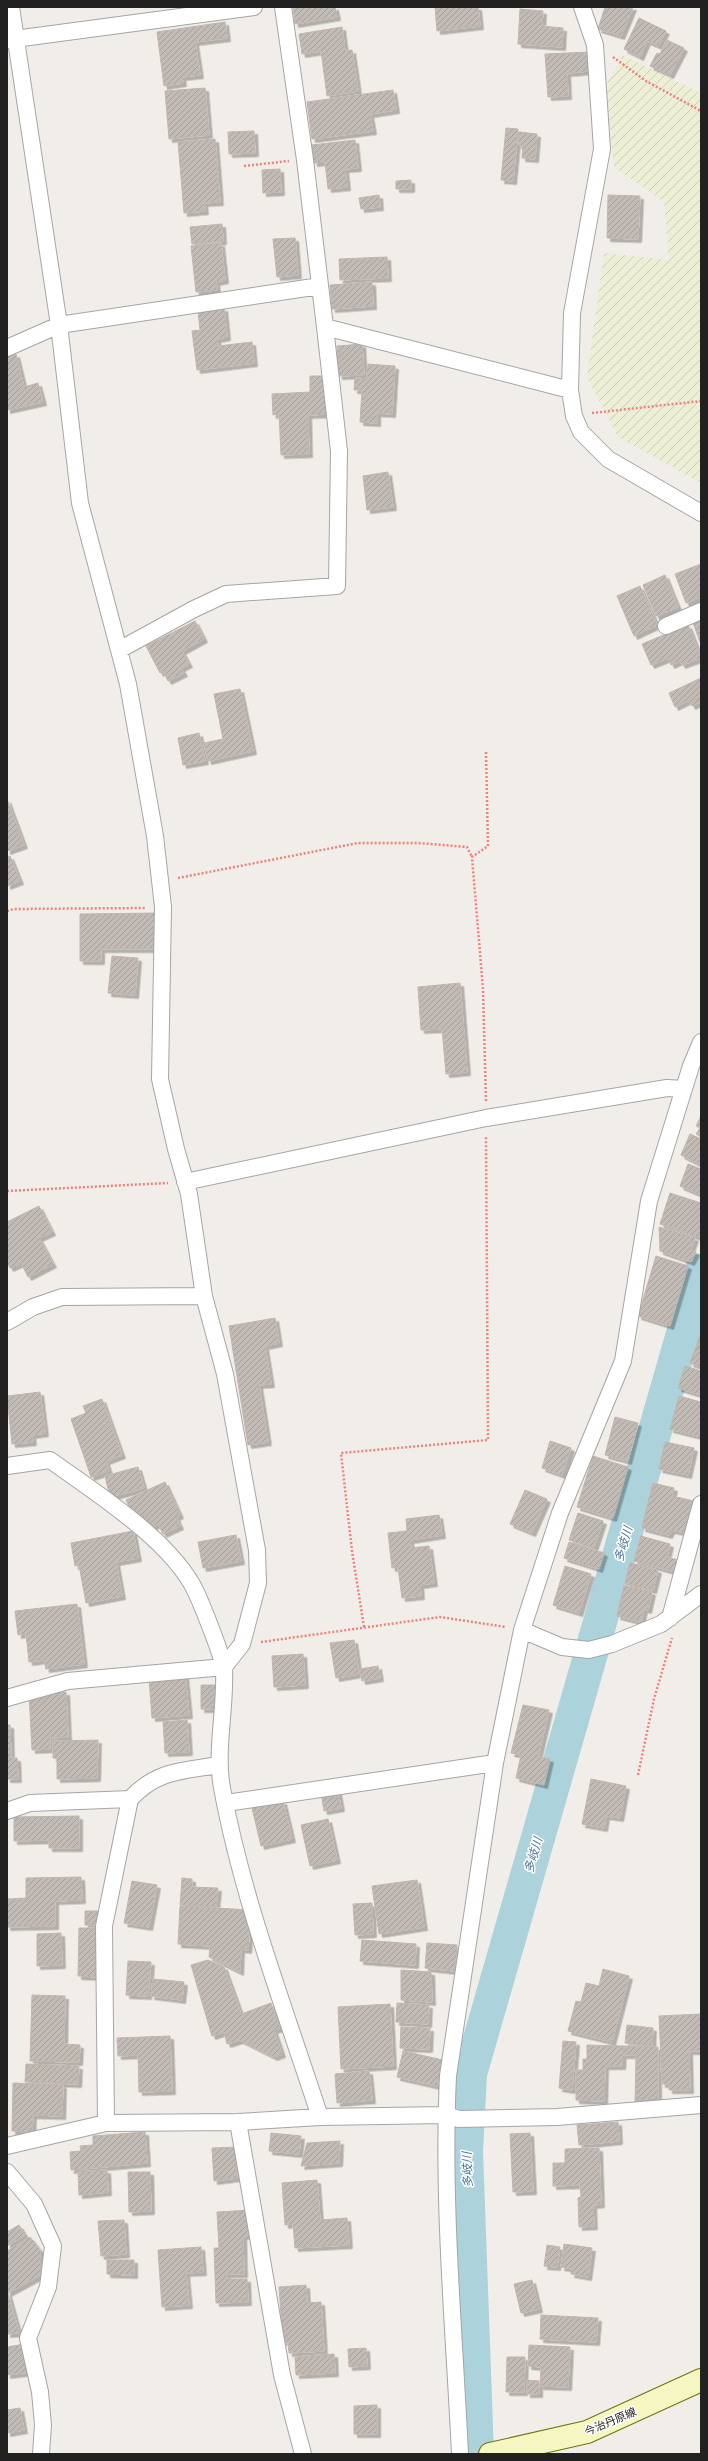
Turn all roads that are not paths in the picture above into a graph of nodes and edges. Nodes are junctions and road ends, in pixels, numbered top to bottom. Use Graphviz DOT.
graph roads {
  1 [pos="11,7"];
  2 [pos="254,7"];
  3 [pos="283,7"];
  4 [pos="582,7"];
  5 [pos="11,40"];
  6 [pos="320,286"];
  7 [pos="59,325"];
  8 [pos="325,327"];
  9 [pos="7,348"];
  10 [pos="570,390"];
  11 [pos="701,513"];
  12 [pos="701,611"];
  13 [pos="666,626"];
  14 [pos="119,650"];
  15 [pos="701,1042"];
  16 [pos="684,1089"];
  17 [pos="186,1182"];
  18 [pos="204,1296"];
  19 [pos="7,1322"];
  20 [pos="7,1466"];
  21 [pos="701,1504"];
  22 [pos="701,1594"];
  23 [pos="674,1615"];
  24 [pos="522,1630"];
  25 [pos="224,1668"];
  26 [pos="7,1698"];
  27 [pos="495,1763"];
  28 [pos="219,1765"];
  29 [pos="130,1799"];
  30 [pos="226,1803"];
  31 [pos="7,1811"];
  32 [pos="701,2105"];
  33 [pos="446,2115"];
  34 [pos="320,2117"];
  35 [pos="238,2122"];
  36 [pos="106,2123"];
  37 [pos="7,2146"];
  38 [pos="7,2172"];
  39 [pos="701,2380"];
  40 [pos="41,2454"];
  41 [pos="303,2454"];
  42 [pos="460,2454"];
  43 [pos="490,2454"];
  1 -- 5 [label="street"];
  2 -- 5 [label="street"];
  3 -- 6 [label="street"];
  4 -- 10 [label="street"];
  5 -- 7 [label="street"];
  6 -- 7 [label="street"];
  6 -- 8 [label="street"];
  7 -- 9 [label="street"];
  7 -- 14 [label="street"];
  8 -- 10 [label="street"];
  8 -- 14 [label="street"];
  10 -- 11 [label="street"];
  12 -- 13 [label="street"];
  14 -- 17 [label="street"];
  15 -- 16 [label="street"];
  16 -- 17 [label="street"];
  16 -- 24 [label="street"];
  17 -- 18 [label="street"];
  18 -- 19 [label="street"];
  18 -- 25 [label="street"];
  20 -- 25 [label="street"];
  21 -- 23 [label="street"];
  22 -- 23 [label="street"];
  23 -- 24 [label="street"];
  24 -- 27 [label="street"];
  25 -- 26 [label="street"];
  25 -- 28 [label="street"];
  27 -- 30 [label="street"];
  27 -- 33 [label="street"];
  28 -- 29 [label="street"];
  28 -- 30 [label="street"];
  29 -- 31 [label="street"];
  29 -- 36 [label="street"];
  30 -- 34 [label="street"];
  32 -- 33 [label="street"];
  33 -- 34 [label="street"];
  33 -- 42 [label="street"];
  34 -- 35 [label="street"];
  35 -- 36 [label="street"];
  35 -- 41 [label="street"];
  36 -- 37 [label="street"];
  38 -- 40 [label="street"];
  39 -- 43 [label="main road, 今治丹原線"];
}
